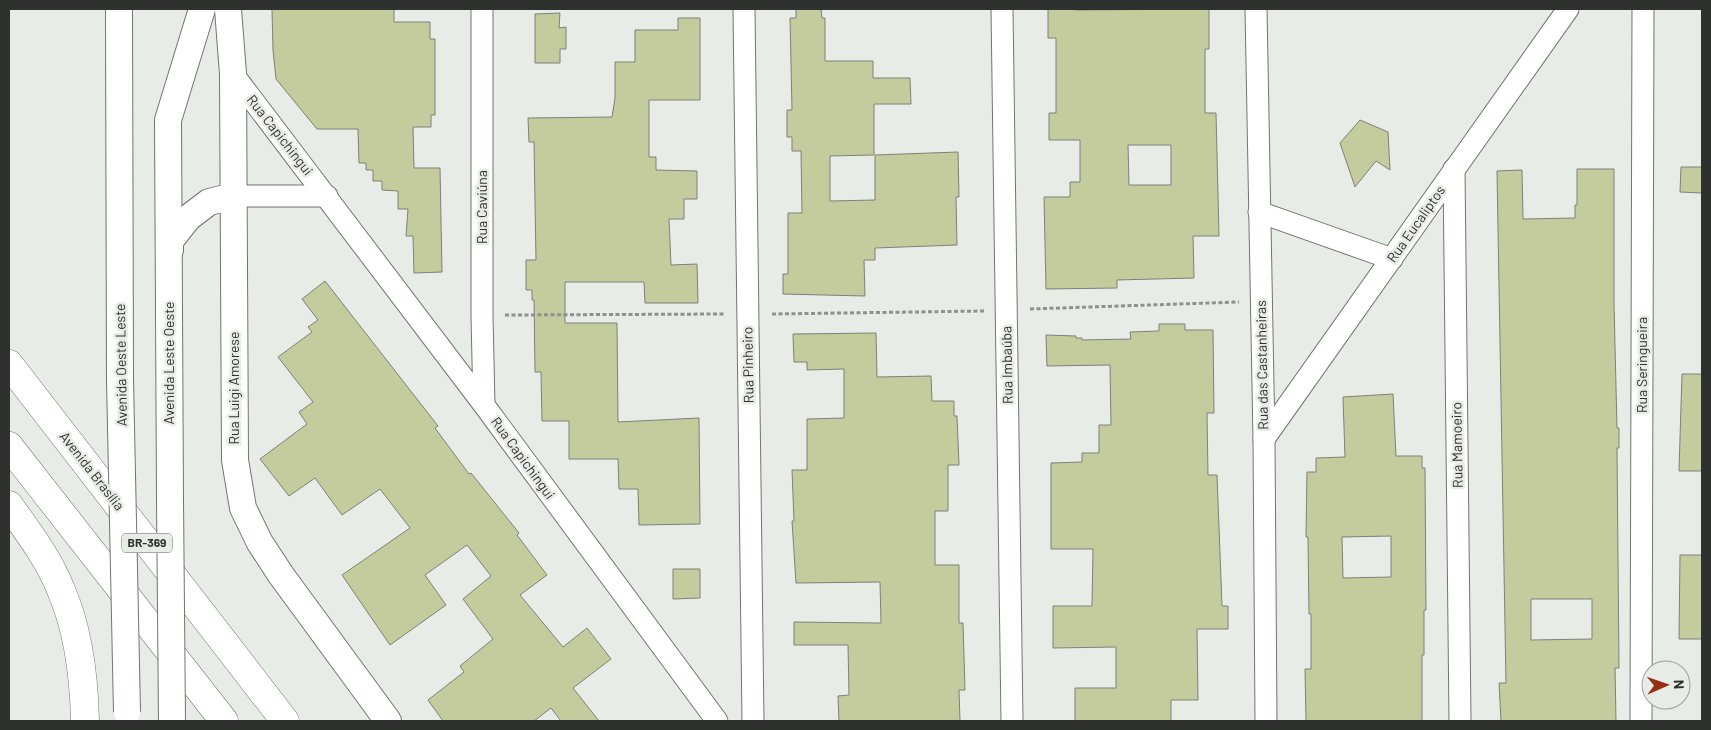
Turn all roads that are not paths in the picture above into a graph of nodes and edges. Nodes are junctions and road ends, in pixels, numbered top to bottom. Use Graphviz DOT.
graph roads {
  1 [pos="119,9"];
  2 [pos="202,9"];
  3 [pos="228,9"];
  4 [pos="482,9"];
  5 [pos="744,9"];
  6 [pos="1002,9"];
  7 [pos="1256,9"];
  8 [pos="1568,9"];
  9 [pos="1643,9"];
  10 [pos="233,74"];
  11 [pos="1454,168"];
  12 [pos="234,196"];
  13 [pos="327,196"];
  14 [pos="1259,212"];
  15 [pos="1392,259"];
  16 [pos="169,266"];
  17 [pos="9,364"];
  18 [pos="484,405"];
  19 [pos="1264,439"];
  20 [pos="9,446"];
  21 [pos="9,505"];
  22 [pos="126,717"];
  23 [pos="85,721"];
  24 [pos="172,721"];
  25 [pos="224,721"];
  26 [pos="285,721"];
  27 [pos="388,721"];
  28 [pos="717,721"];
  29 [pos="753,721"];
  30 [pos="1012,721"];
  31 [pos="1266,721"];
  32 [pos="1460,721"];
  33 [pos="1641,721"];
  1 -- 22 [label="street, Avenida Oeste Leste, bridge"];
  2 -- 16 [label="street, Avenida Leste Oeste"];
  3 -- 10 [label="street, Rua Luigi Amorese"];
  4 -- 18 [label="street, Rua Caviúna"];
  5 -- 29 [label="street, Rua Pinheiro"];
  6 -- 30 [label="street, Rua Imbaúba"];
  7 -- 14 [label="street, Rua das Castanheiras"];
  8 -- 11 [label="street, Rua Eucaliptos"];
  9 -- 33 [label="street, Rua Seringueira"];
  10 -- 12 [label="street, Rua Luigi Amorese"];
  10 -- 13 [label="street, Rua Capichingui"];
  11 -- 15 [label="street, Rua Eucaliptos"];
  11 -- 32 [label="street, Rua Mamoeiro"];
  12 -- 13 [label="street, Rua Capichingui"];
  12 -- 16 [label="street"];
  12 -- 27 [label="street, Rua Luigi Amorese"];
  13 -- 18 [label="street, Rua Capichingui"];
  14 -- 15 [label="street"];
  14 -- 19 [label="street, Rua das Castanheiras"];
  15 -- 19 [label="street, Rua Eucaliptos"];
  16 -- 24 [label="street, Avenida Leste Oeste, bridge"];
  17 -- 26 [label="highway, Avenida Brasília / BR-369"];
  18 -- 28 [label="street, Rua Capichingui"];
  19 -- 31 [label="street, Rua das Castanheiras"];
  20 -- 25 [label="highway"];
  21 -- 23 [label="highway"];
}
